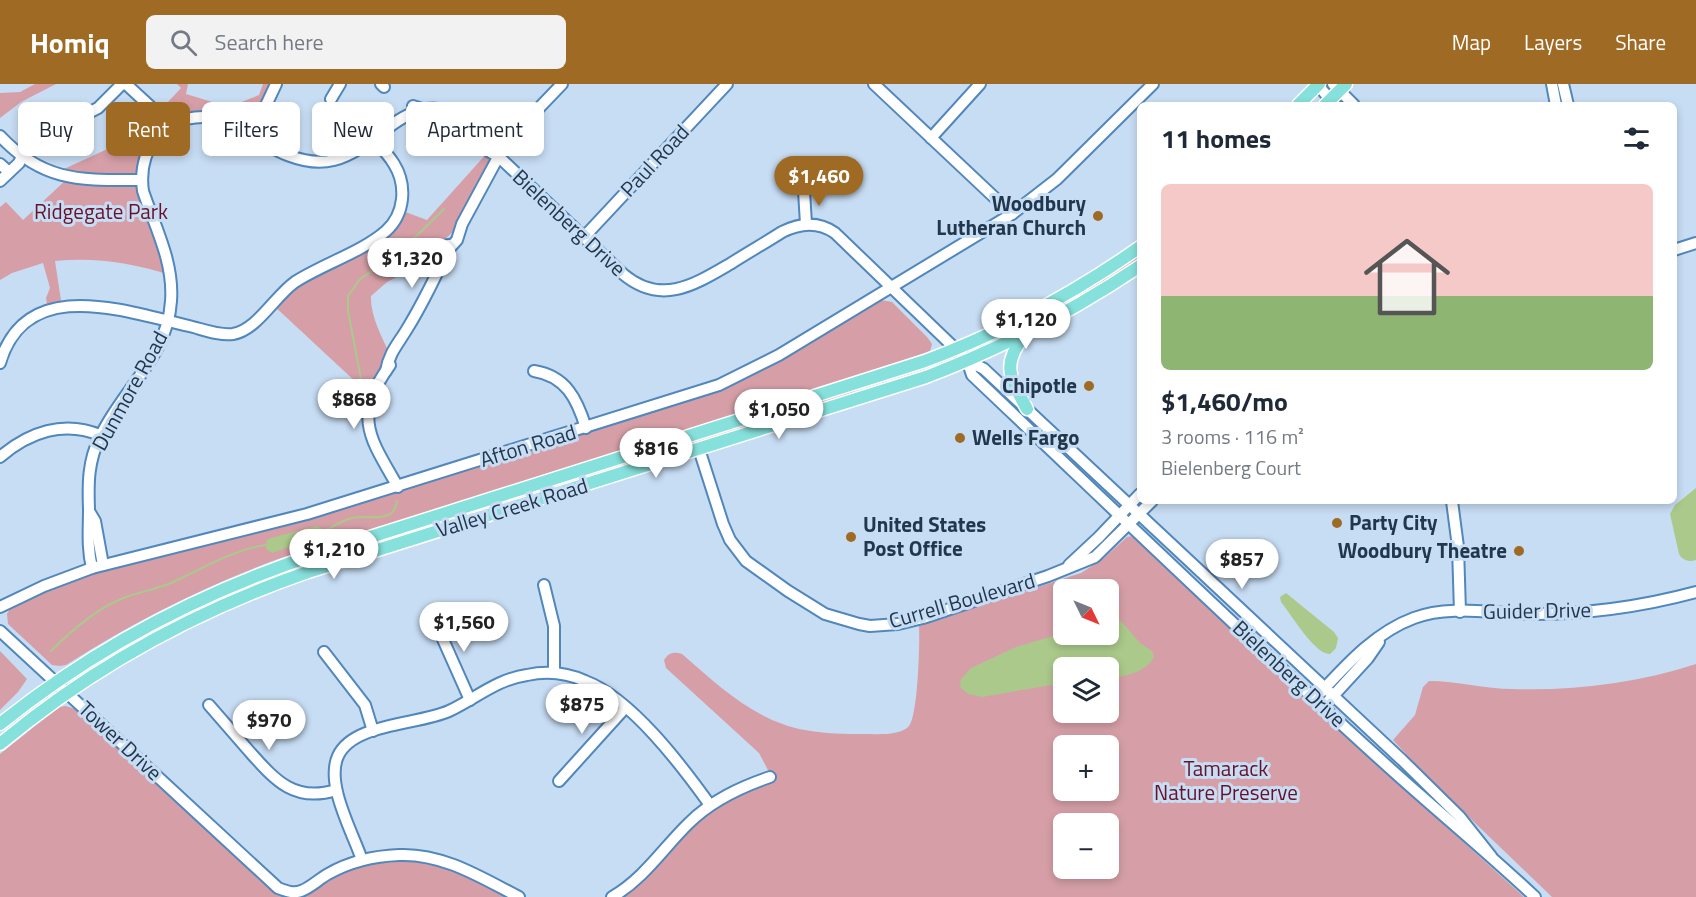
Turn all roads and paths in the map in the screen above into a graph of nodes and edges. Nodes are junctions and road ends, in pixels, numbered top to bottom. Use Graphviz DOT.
graph roads {
  1 [pos="124,84"];
  2 [pos="276,84"];
  3 [pos="340,84"];
  4 [pos="562,84"];
  5 [pos="727,84"];
  6 [pos="874,84"];
  7 [pos="980,84"];
  8 [pos="1153,84"];
  9 [pos="1318,84"];
  10 [pos="1552,84"];
  11 [pos="1563,84"];
  12 [pos="1335,95"];
  13 [pos="331,99"];
  14 [pos="145,102"];
  15 [pos="268,102"];
  16 [pos="1301,102"];
  17 [pos="1348,102"];
  18 [pos="1555,102"];
  19 [pos="1567,102"];
  20 [pos="544,103"];
  21 [pos="202,117"];
  22 [pos="0,136"];
  23 [pos="931,138"];
  24 [pos="291,156"];
  25 [pos="343,156"];
  26 [pos="388,156"];
  27 [pos="498,156"];
  28 [pos="22,157"];
  29 [pos="0,164"];
  30 [pos="9,172"];
  31 [pos="142,180"];
  32 [pos="0,181"];
  33 [pos="804,191"];
  34 [pos="1012,213"];
  35 [pos="806,224"];
  36 [pos="584,237"];
  37 [pos="1696,243"];
  38 [pos="1137,248"];
  39 [pos="1677,249"];
  40 [pos="1137,268"];
  41 [pos="892,287"];
  42 [pos="168,321"];
  43 [pos="1027,333"];
  44 [pos="956,349"];
  45 [pos="968,360"];
  46 [pos="0,363"];
  47 [pos="534,371"];
  48 [pos="1027,409"];
  49 [pos="586,428"];
  50 [pos="100,435"];
  51 [pos="699,450"];
  52 [pos="0,457"];
  53 [pos="398,487"];
  54 [pos="1137,497"];
  55 [pos="1149,504"];
  56 [pos="1452,504"];
  57 [pos="1130,505"];
  58 [pos="89,511"];
  59 [pos="1140,513"];
  60 [pos="1120,515"];
  61 [pos="1130,524"];
  62 [pos="103,565"];
  63 [pos="92,568"];
  64 [pos="1065,569"];
  65 [pos="544,585"];
  66 [pos="1696,592"];
  67 [pos="0,607"];
  68 [pos="1460,612"];
  69 [pos="433,617"];
  70 [pos="0,631"];
  71 [pos="324,652"];
  72 [pos="554,673"];
  73 [pos="56,682"];
  74 [pos="1330,691"];
  75 [pos="67,692"];
  76 [pos="470,700"];
  77 [pos="1319,703"];
  78 [pos="209,705"];
  79 [pos="625,708"];
  80 [pos="0,724"];
  81 [pos="372,731"];
  82 [pos="0,744"];
  83 [pos="770,777"];
  84 [pos="559,781"];
  85 [pos="336,790"];
  86 [pos="710,805"];
  87 [pos="1491,856"];
  88 [pos="362,860"];
  89 [pos="519,897"];
  90 [pos="612,897"];
  91 [pos="1535,897"];
  1 -- 14 [label="street"];
  1 -- 28 [label="street"];
  2 -- 15 [label="street"];
  3 -- 13 [label="street"];
  4 -- 20 [label="street"];
  5 -- 36 [label="street, Paul Road"];
  6 -- 23 [label="street"];
  7 -- 23 [label="street"];
  8 -- 34 [label="street, Afton Road"];
  9 -- 12 [label="street"];
  9 -- 16 [label="main road"];
  10 -- 18 [label="street"];
  11 -- 19 [label="street"];
  12 -- 17 [label="street"];
  21 -- 31 [label="street, Dunmore Road"];
  22 -- 28 [label="street"];
  23 -- 34 [label="street"];
  24 -- 25 [label="street, Dunmore Road"];
  26 -- 42 [label="street"];
  27 -- 36 [label="street, Bielenberg Drive"];
  27 -- 53 [label="street"];
  28 -- 30 [label="street"];
  28 -- 31 [label="street"];
  29 -- 30 [label="street"];
  30 -- 32 [label="street"];
  31 -- 42 [label="street, Dunmore Road"];
  33 -- 35 [label="street"];
  34 -- 41 [label="street, Afton Road"];
  35 -- 36 [label="street, Bielenberg Drive"];
  35 -- 41 [label="street, Bielenberg Drive"];
  37 -- 39 [label="street"];
  38 -- 44 [label="main road, Valley Creek Road"];
  40 -- 43 [label="main road, Valley Creek Road"];
  41 -- 44 [label="street, Bielenberg Drive"];
  41 -- 49 [label="street, Afton Road"];
  42 -- 46 [label="street"];
  42 -- 50 [label="street, Dunmore Road"];
  43 -- 45 [label="main road, Valley Creek Road"];
  43 -- 48 [label="main road"];
  44 -- 45 [label="street, Bielenberg Drive"];
  44 -- 73 [label="main road, Valley Creek Road"];
  45 -- 48 [label="street, Bielenberg Drive"];
  45 -- 51 [label="main road, Valley Creek Road"];
  45 -- 60 [label="street, Bielenberg Drive"];
  47 -- 49 [label="street"];
  48 -- 57 [label="street, Bielenberg Drive"];
  49 -- 53 [label="street, Afton Road"];
  50 -- 52 [label="street"];
  50 -- 58 [label="street, Dunmore Road"];
  51 -- 64 [label="street, Currell Boulevard"];
  51 -- 75 [label="main road, Valley Creek Road"];
  53 -- 62 [label="street, Afton Road"];
  54 -- 57 [label="street, Currell Boulevard"];
  55 -- 59 [label="street, Currell Boulevard"];
  56 -- 68 [label="street"];
  57 -- 59 [label="street, Bielenberg Drive"];
  57 -- 60 [label="street, Currell Boulevard"];
  58 -- 62 [label="street, Dunmore Road"];
  58 -- 63 [label="street, Dunmore Road"];
  59 -- 61 [label="street, Currell Boulevard"];
  59 -- 74 [label="street, Bielenberg Drive"];
  60 -- 61 [label="street, Bielenberg Drive"];
  60 -- 64 [label="street, Currell Boulevard"];
  61 -- 64 [label="street, Currell Boulevard"];
  61 -- 77 [label="street, Bielenberg Drive"];
  62 -- 63 [label="street, Afton Road"];
  63 -- 67 [label="street, Afton Road"];
  65 -- 72 [label="street"];
  66 -- 68 [label="street, Guider Drive"];
  68 -- 74 [label="street, Guider Drive"];
  69 -- 76 [label="street"];
  70 -- 73 [label="street, Tower Drive"];
  71 -- 81 [label="street"];
  72 -- 76 [label="street"];
  72 -- 79 [label="street"];
  73 -- 75 [label="street, Tower Drive"];
  73 -- 80 [label="main road, Valley Creek Road"];
  74 -- 77 [label="street, Guider Drive"];
  74 -- 87 [label="street, Bielenberg Drive"];
  75 -- 82 [label="main road, Valley Creek Road"];
  75 -- 88 [label="street, Tower Drive"];
  76 -- 81 [label="street"];
  77 -- 87 [label="street, Bielenberg Drive"];
  78 -- 85 [label="street"];
  79 -- 84 [label="street"];
  79 -- 86 [label="street"];
  81 -- 85 [label="street"];
  83 -- 86 [label="street"];
  85 -- 88 [label="street"];
  86 -- 90 [label="street"];
  87 -- 91 [label="street, Bielenberg Drive"];
  88 -- 89 [label="street, Tower Drive"];
}
